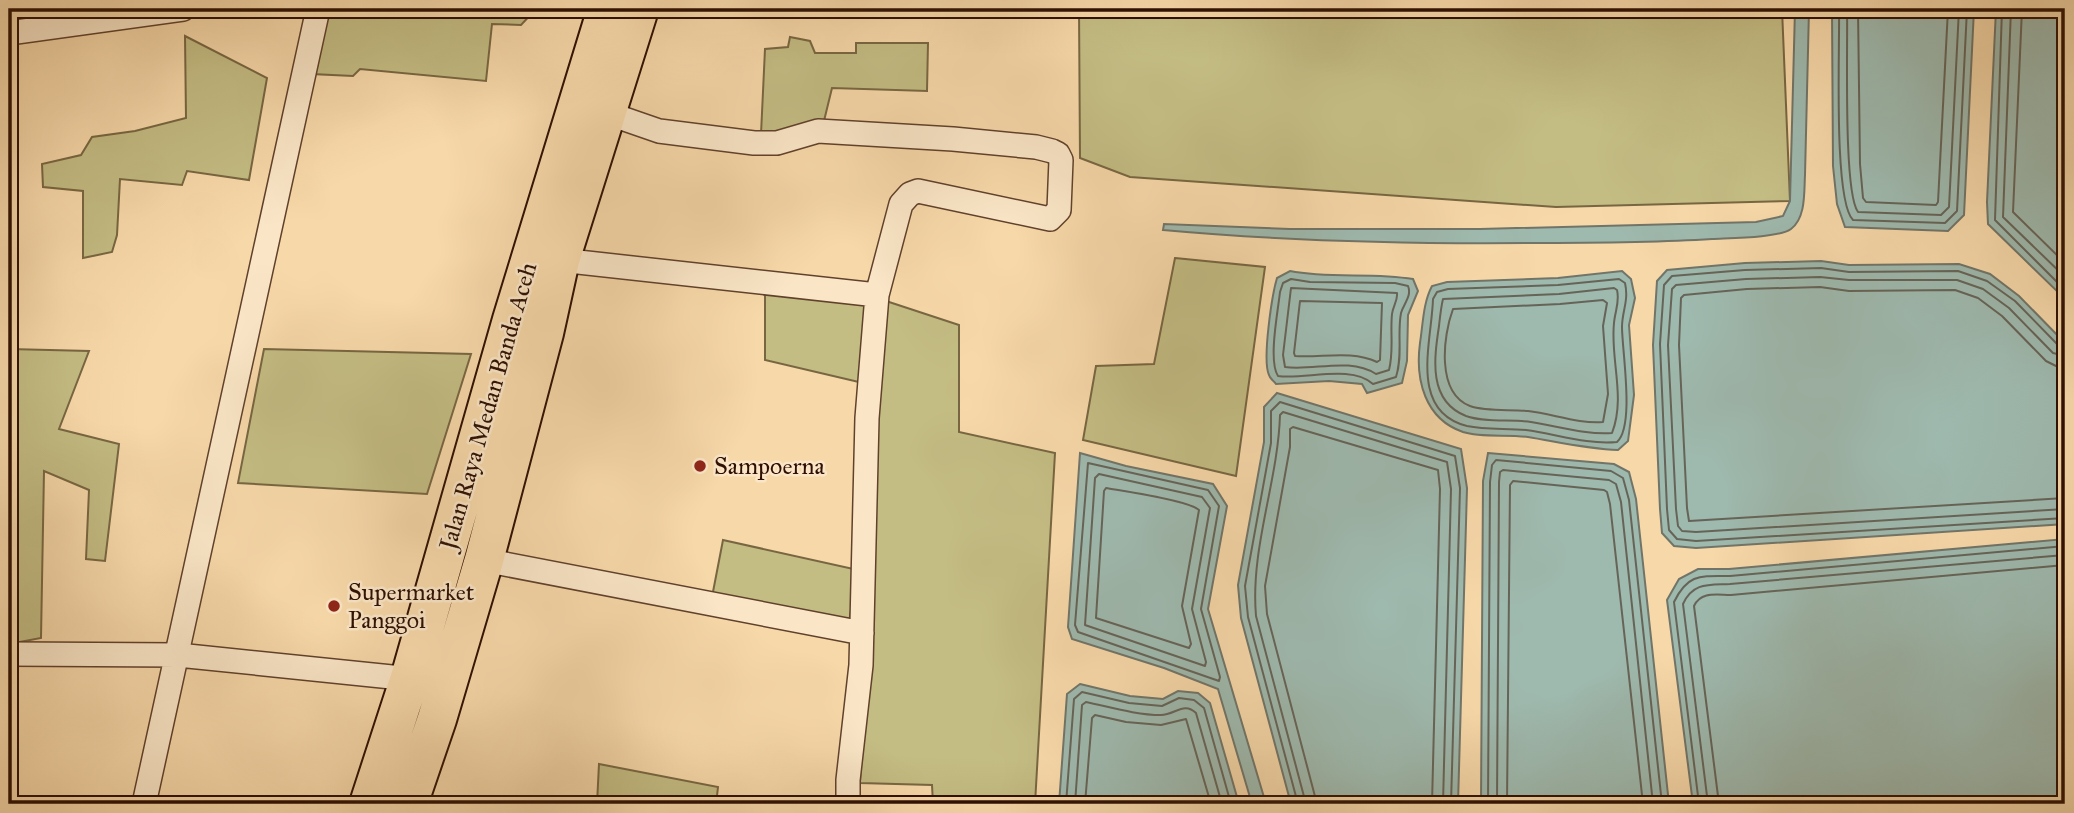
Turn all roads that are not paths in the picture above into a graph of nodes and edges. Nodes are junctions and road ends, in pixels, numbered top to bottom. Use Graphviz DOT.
graph roads {
  1 [pos="183,9"];
  2 [pos="318,9"];
  3 [pos="607,9"];
  4 [pos="639,9"];
  5 [pos="9,33"];
  6 [pos="607,113"];
  7 [pos="560,260"];
  8 [pos="877,295"];
  9 [pos="484,560"];
  10 [pos="862,634"];
  11 [pos="9,654"];
  12 [pos="178,655"];
  13 [pos="410,678"];
  14 [pos="447,685"];
  15 [pos="144,804"];
  16 [pos="369,804"];
  17 [pos="408,804"];
  18 [pos="848,804"];
  1 -- 5 [label="street"];
  2 -- 12 [label="street"];
  3 -- 13 [label="highway, Jalan Raya Medan Banda Aceh"];
  4 -- 6 [label="highway, Jalan Raya Medan Banda Aceh"];
  6 -- 7 [label="highway, Jalan Raya Medan Banda Aceh"];
  6 -- 8 [label="street"];
  7 -- 8 [label="street"];
  7 -- 9 [label="highway, Jalan Raya Medan Banda Aceh"];
  8 -- 10 [label="street"];
  9 -- 10 [label="street"];
  9 -- 14 [label="highway, Jalan Raya Medan Banda Aceh"];
  10 -- 18 [label="street"];
  11 -- 12 [label="street"];
  12 -- 13 [label="street"];
  12 -- 15 [label="street"];
  13 -- 14 [label="street"];
  13 -- 16 [label="highway, Jalan Raya Medan Banda Aceh"];
  14 -- 17 [label="highway, Jalan Raya Medan Banda Aceh"];
}
